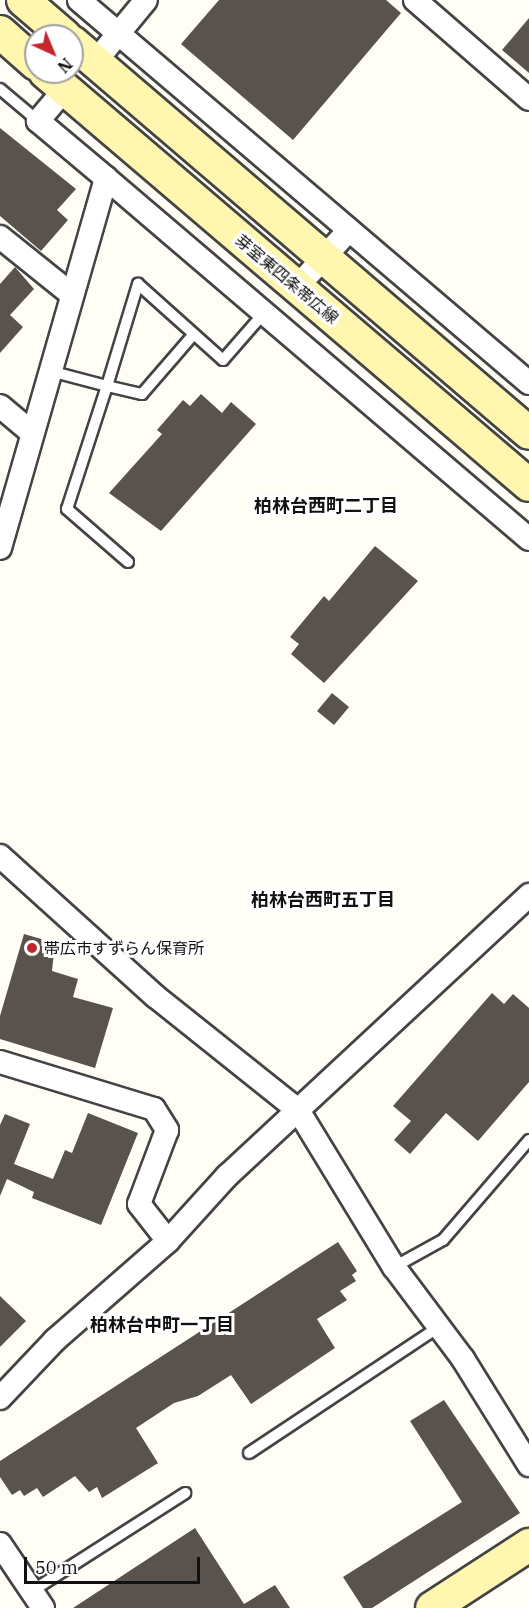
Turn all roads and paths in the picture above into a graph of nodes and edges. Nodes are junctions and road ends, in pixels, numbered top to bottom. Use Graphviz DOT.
graph roads {
  1 [pos="23,0"];
  2 [pos="79,0"];
  3 [pos="146,0"];
  4 [pos="415,0"];
  5 [pos="51,24"];
  6 [pos="0,33"];
  7 [pos="119,34"];
  8 [pos="84,52"];
  9 [pos="24,54"];
  10 [pos="54,84"];
  11 [pos="59,84"];
  12 [pos="0,89"];
  13 [pos="529,99"];
  14 [pos="38,121"];
  15 [pos="106,178"];
  16 [pos="349,230"];
  17 [pos="0,237"];
  18 [pos="324,257"];
  19 [pos="297,287"];
  20 [pos="71,294"];
  21 [pos="264,313"];
  22 [pos="194,334"];
  23 [pos="49,371"];
  24 [pos="529,383"];
  25 [pos="107,386"];
  26 [pos="0,406"];
  27 [pos="31,432"];
  28 [pos="529,433"];
  29 [pos="529,485"];
  30 [pos="529,538"];
  31 [pos="0,548"];
  32 [pos="128,562"];
  33 [pos="0,856"];
  34 [pos="529,895"];
  35 [pos="0,1062"];
  36 [pos="298,1110"];
  37 [pos="529,1140"];
  38 [pos="168,1241"];
  39 [pos="394,1267"];
  40 [pos="439,1327"];
  41 [pos="0,1398"];
  42 [pos="520,1436"];
  43 [pos="249,1453"];
  44 [pos="529,1466"];
  45 [pos="185,1493"];
  46 [pos="0,1544"];
  47 [pos="529,1545"];
  48 [pos="37,1600"];
  49 [pos="432,1608"];
  1 -- 5 [label="main road"];
  2 -- 7 [label="street"];
  3 -- 7 [label="street"];
  4 -- 13 [label="street"];
  6 -- 9 [label="main road"];
  7 -- 8 [label="street"];
  7 -- 16 [label="street"];
  8 -- 18 [label="main road"];
  10 -- 14 [label="street"];
  11 -- 19 [label="main road, 芽室東四条帯広線"];
  12 -- 14 [label="lane"];
  14 -- 15 [label="street"];
  15 -- 20 [label="street"];
  15 -- 21 [label="street"];
  16 -- 18 [label="street"];
  16 -- 24 [label="street"];
  17 -- 20 [label="street"];
  18 -- 19 [label="street"];
  18 -- 28 [label="main road"];
  19 -- 29 [label="main road, 芽室東四条帯広線"];
  20 -- 23 [label="street"];
  21 -- 22 [label="lane"];
  21 -- 30 [label="street"];
  22 -- 25 [label="lane"];
  22 -- 25 [label="lane"];
  23 -- 25 [label="lane"];
  23 -- 27 [label="street"];
  25 -- 32 [label="lane"];
  26 -- 27 [label="street"];
  27 -- 31 [label="street"];
  33 -- 36 [label="street"];
  34 -- 36 [label="street"];
  35 -- 38 [label="street"];
  36 -- 38 [label="street"];
  36 -- 39 [label="street"];
  37 -- 39 [label="lane"];
  38 -- 41 [label="street"];
  39 -- 40 [label="street"];
  40 -- 42 [label="street"];
  40 -- 43 [label="lane"];
  42 -- 44 [label="street"];
  45 -- 48 [label="lane"];
  46 -- 48 [label="street"];
  47 -- 49 [label="main road"];
}
